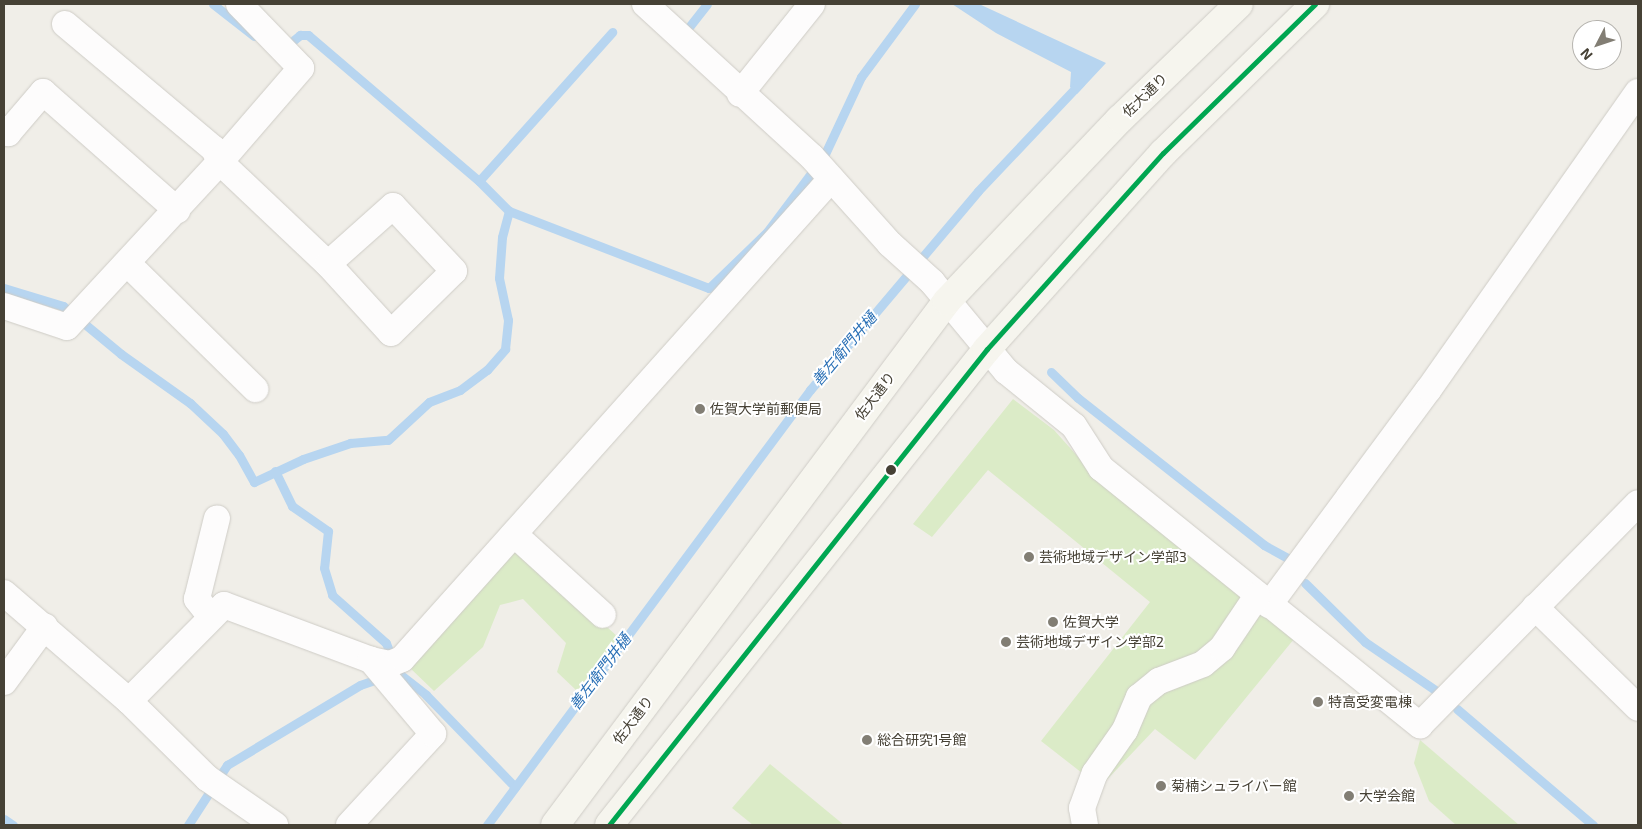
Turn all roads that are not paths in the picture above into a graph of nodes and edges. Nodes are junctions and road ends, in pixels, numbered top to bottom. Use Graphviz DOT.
graph roads {
  1 [pos="239,4"];
  2 [pos="645,4"];
  3 [pos="812,4"];
  4 [pos="1239,4"];
  5 [pos="1315,4"];
  6 [pos="65,24"];
  7 [pos="1638,92"];
  8 [pos="740,94"];
  9 [pos="4,130"];
  10 [pos="220,162"];
  11 [pos="823,169"];
  12 [pos="176,210"];
  13 [pos="127,263"];
  14 [pos="328,264"];
  15 [pos="947,301"];
  16 [pos="4,306"];
  17 [pos="987,349"];
  18 [pos="256,389"];
  19 [pos="1638,503"];
  20 [pos="217,518"];
  21 [pos="514,534"];
  22 [pos="4,593"];
  23 [pos="1263,601"];
  24 [pos="1535,607"];
  25 [pos="603,615"];
  26 [pos="211,617"];
  27 [pos="46,626"];
  28 [pos="386,667"];
  29 [pos="4,682"];
  30 [pos="129,700"];
  31 [pos="1638,708"];
  32 [pos="275,825"];
  33 [pos="349,825"];
  34 [pos="555,825"];
  35 [pos="609,825"];
  36 [pos="1084,825"];
  1 -- 10 [label="street"];
  2 -- 8 [label="street"];
  3 -- 8 [label="street"];
  4 -- 15 [label="main road, 佐大通り"];
  5 -- 17 [label="main road"];
  6 -- 10 [label="street"];
  7 -- 23 [label="street"];
  8 -- 11 [label="street"];
  9 -- 12 [label="street"];
  10 -- 12 [label="street"];
  10 -- 14 [label="street"];
  11 -- 15 [label="street"];
  11 -- 21 [label="street"];
  12 -- 13 [label="street"];
  13 -- 16 [label="street"];
  13 -- 18 [label="street"];
  14 -- 14 [label="street"];
  15 -- 17 [label="street"];
  15 -- 34 [label="main road, 佐大通り"];
  17 -- 23 [label="street"];
  17 -- 35 [label="main road"];
  19 -- 24 [label="street"];
  20 -- 26 [label="street"];
  21 -- 25 [label="street"];
  21 -- 28 [label="street"];
  22 -- 27 [label="street"];
  23 -- 24 [label="street"];
  23 -- 36 [label="street"];
  24 -- 31 [label="street"];
  26 -- 28 [label="street"];
  26 -- 30 [label="street"];
  27 -- 29 [label="street"];
  27 -- 30 [label="street"];
  28 -- 33 [label="street"];
  30 -- 32 [label="street"];
}
